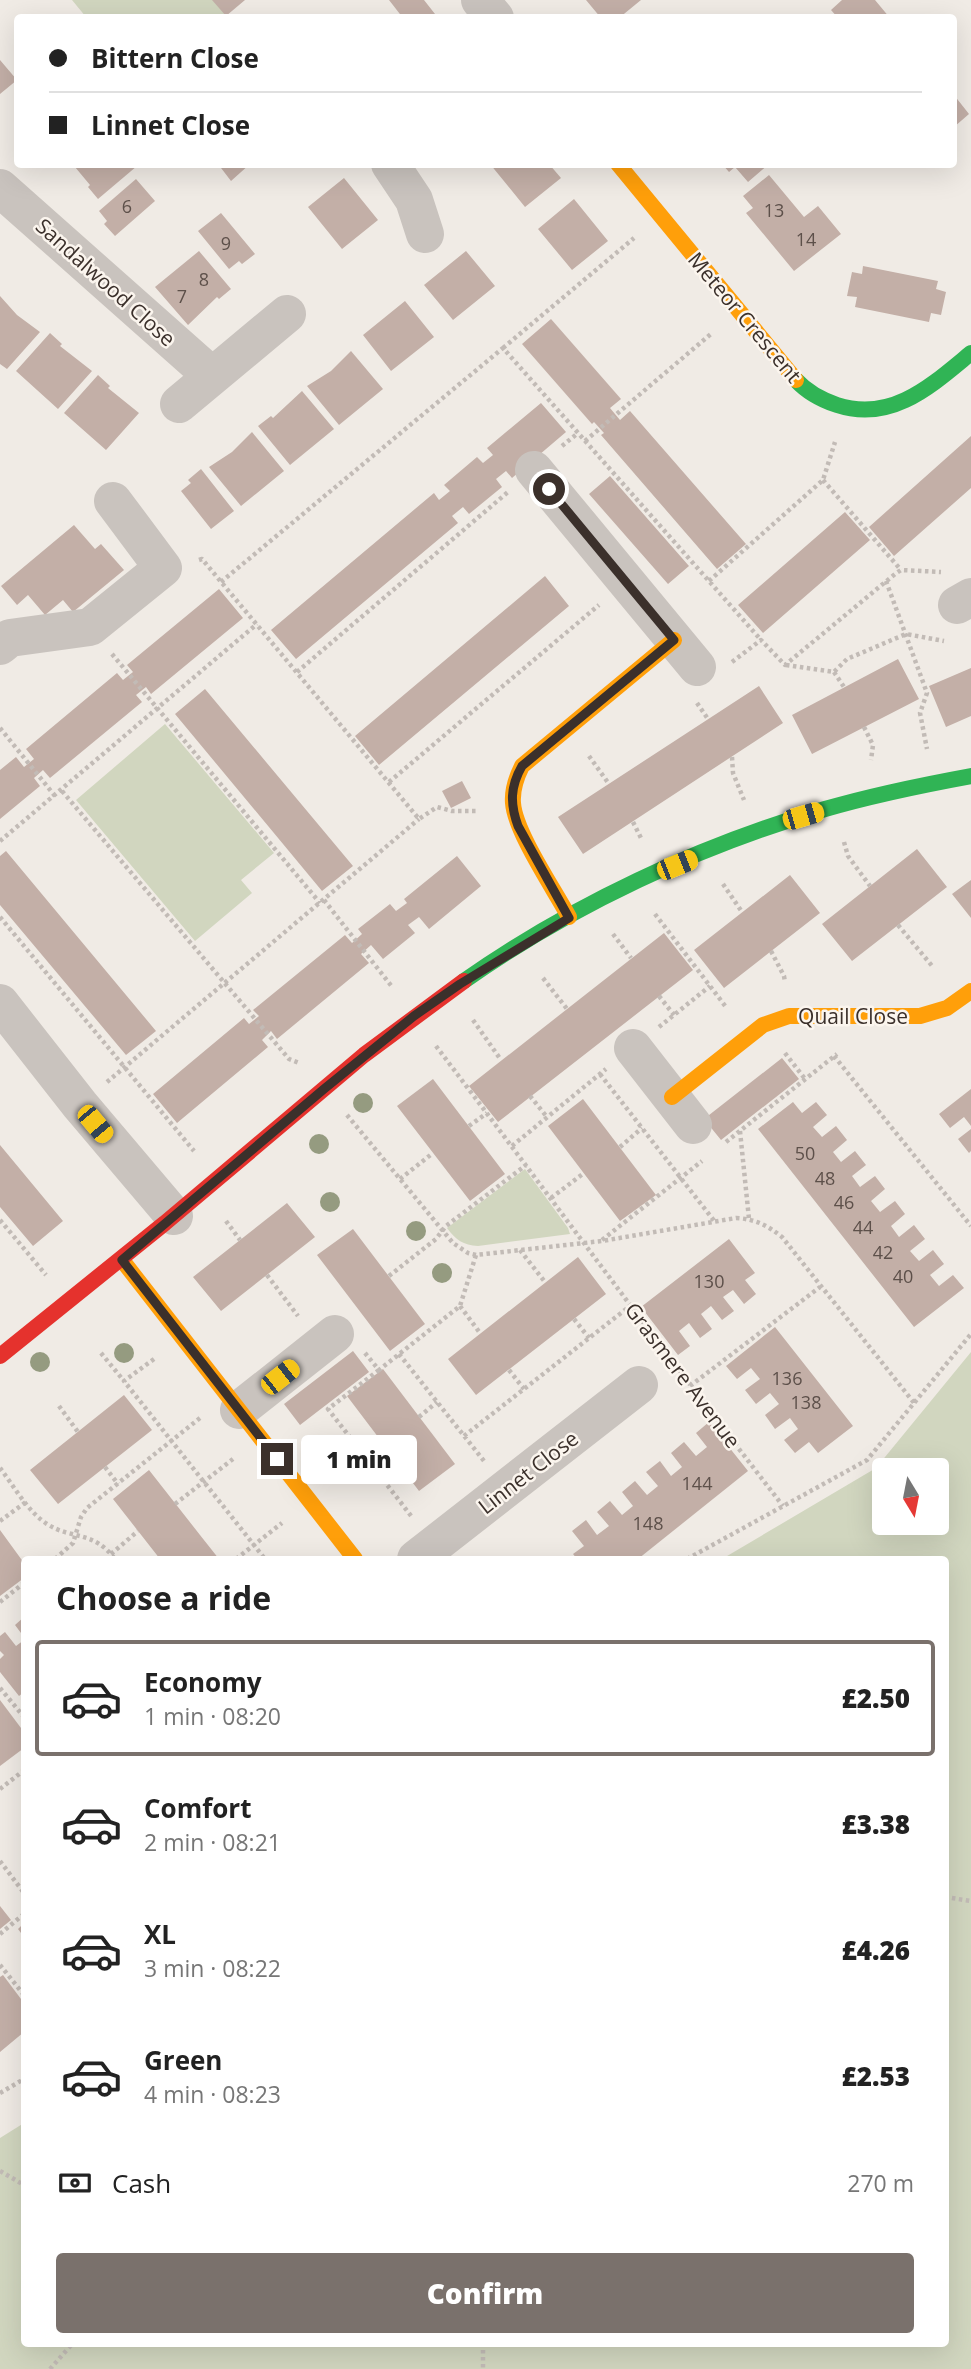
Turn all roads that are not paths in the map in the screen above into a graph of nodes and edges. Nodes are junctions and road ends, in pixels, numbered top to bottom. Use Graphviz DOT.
graph roads {
  1 [pos="480,0"];
  2 [pos="492,14"];
  3 [pos="393,168"];
  4 [pos="621,168"];
  5 [pos="0,188"];
  6 [pos="425,234"];
  7 [pos="287,314"];
  8 [pos="971,353"];
  9 [pos="212,376"];
  10 [pos="179,404"];
  11 [pos="534,470"];
  12 [pos="132,509"];
  13 [pos="0,646"];
  14 [pos="685,653"];
  15 [pos="971,776"];
  16 [pos="569,918"];
  17 [pos="971,990"];
  18 [pos="0,1003"];
  19 [pos="633,1048"];
  20 [pos="699,1131"];
  21 [pos="174,1216"];
  22 [pos="122,1260"];
  23 [pos="328,1339"];
  24 [pos="0,1356"];
  25 [pos="639,1385"];
  26 [pos="242,1414"];
  27 [pos="425,1552"];
  28 [pos="353,1556"];
  1 -- 2 [label="street"];
  3 -- 6 [label="street"];
  4 -- 8 [label="street, Meteor Crescent"];
  5 -- 9 [label="street, Sandalwood Close"];
  7 -- 9 [label="street"];
  9 -- 10 [label="street"];
  11 -- 14 [label="street"];
  12 -- 13 [label="street"];
  14 -- 16 [label="street"];
  15 -- 16 [label="street"];
  16 -- 21 [label="street"];
  17 -- 20 [label="street, Quail Close"];
  18 -- 21 [label="street"];
  19 -- 20 [label="street"];
  21 -- 22 [label="street"];
  22 -- 24 [label="street"];
  22 -- 26 [label="street"];
  23 -- 26 [label="street"];
  25 -- 27 [label="street, Linnet Close"];
  26 -- 28 [label="street"];
}
